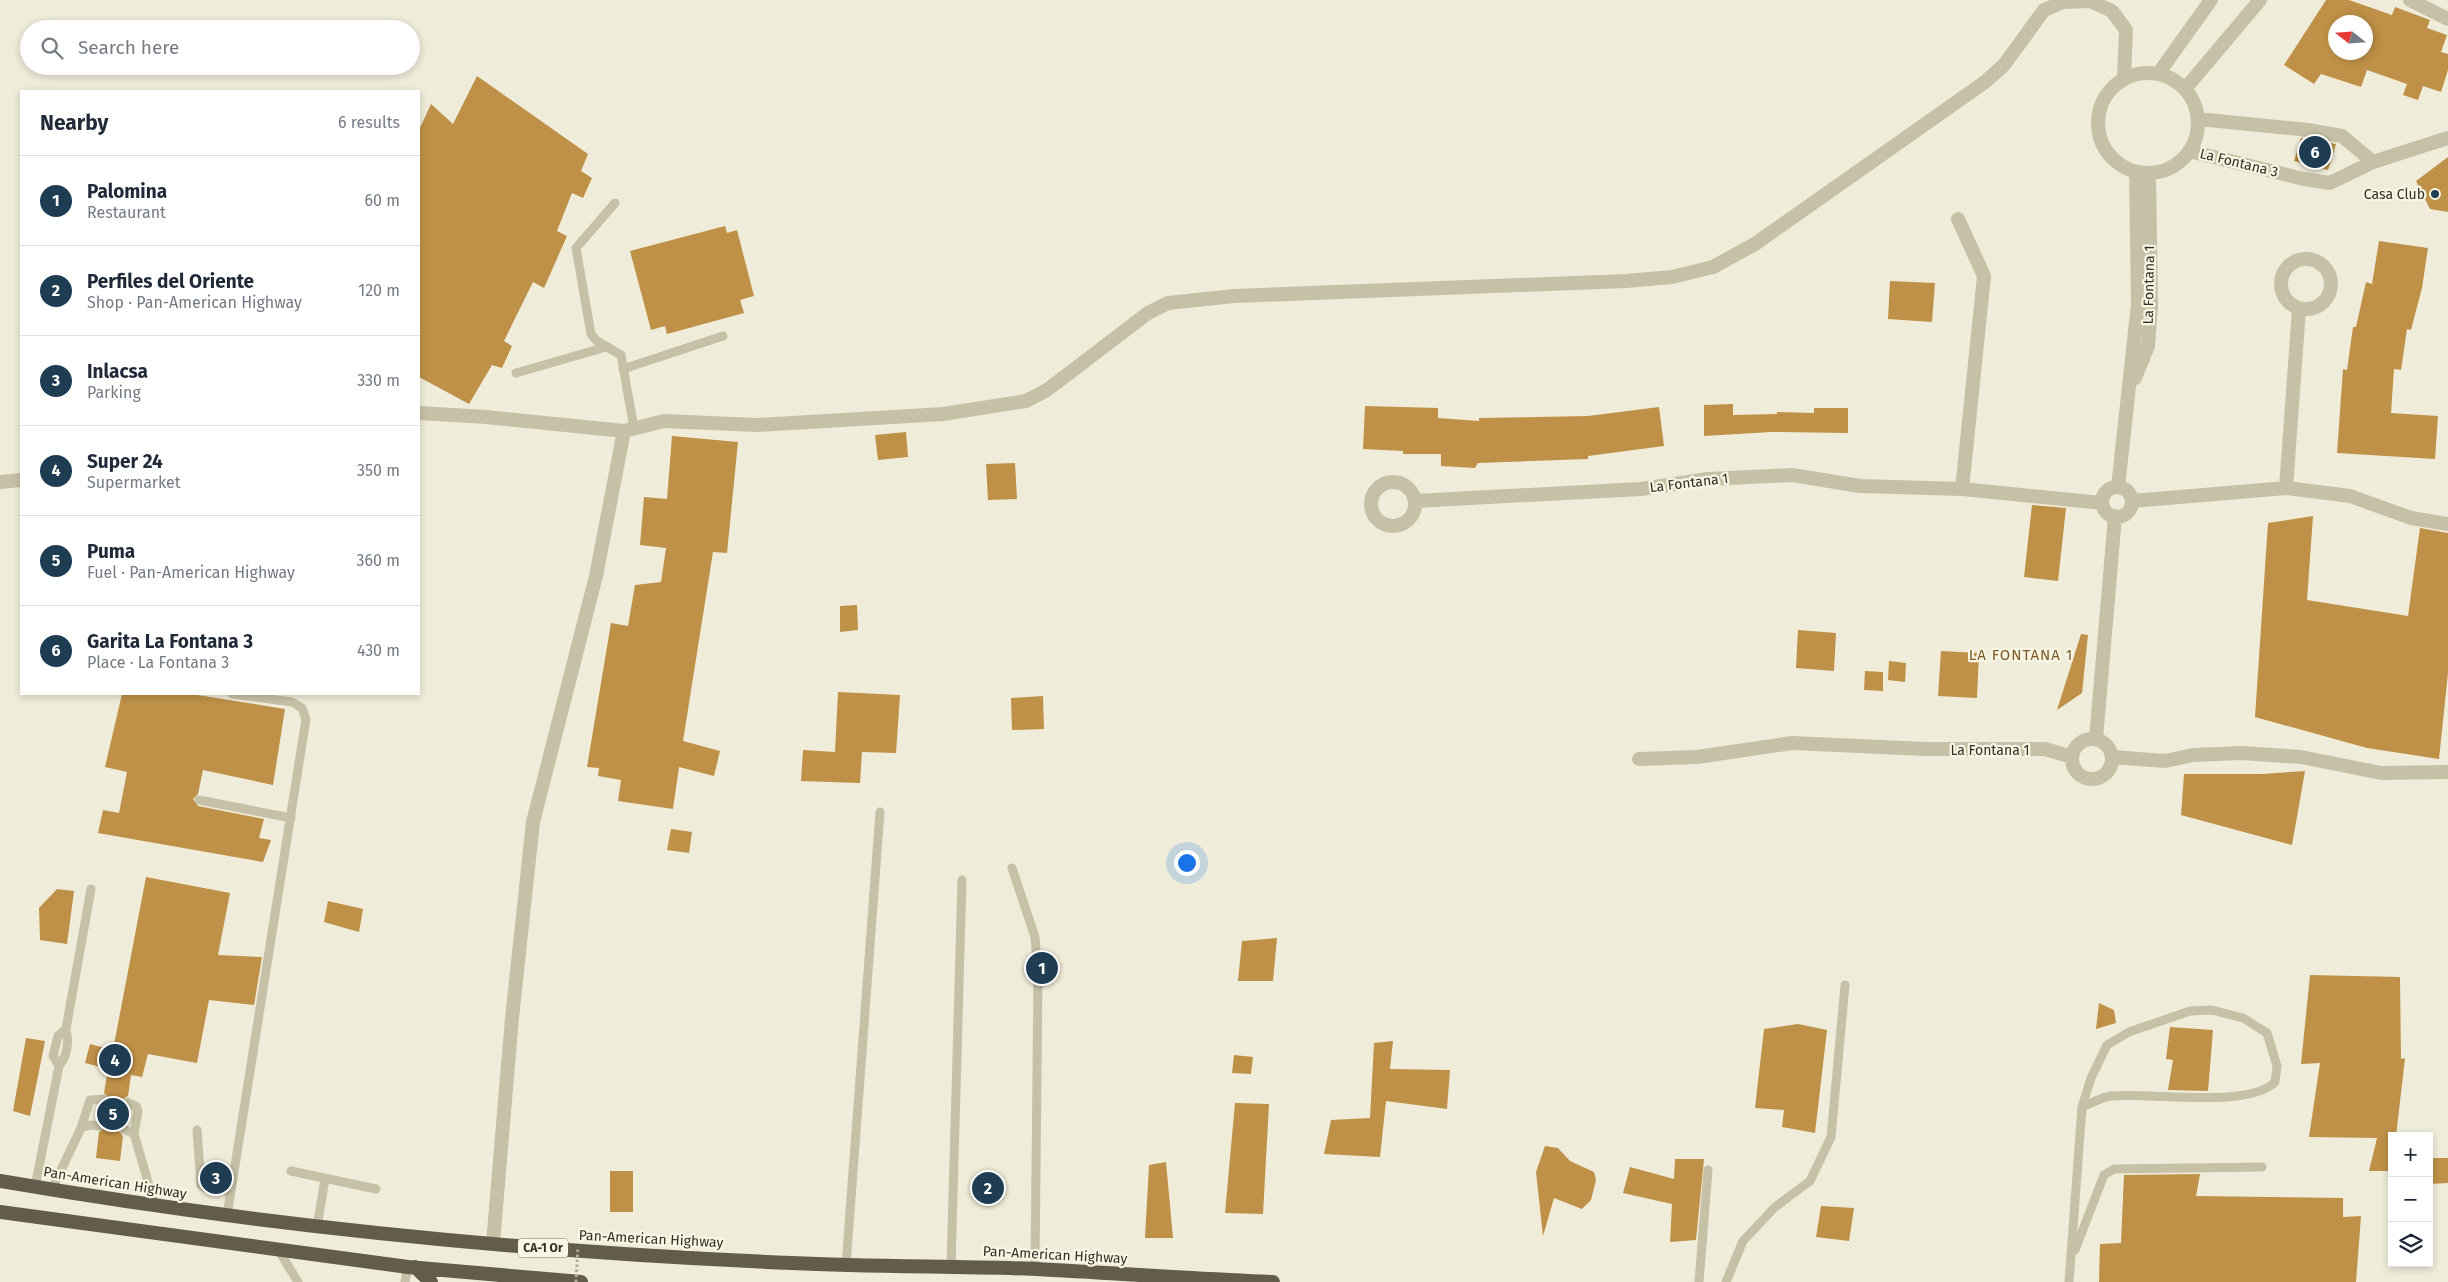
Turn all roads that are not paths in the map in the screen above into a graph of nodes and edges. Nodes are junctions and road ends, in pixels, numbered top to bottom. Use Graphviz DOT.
graph roads {
  1 [pos="2211,0"];
  2 [pos="2260,0"];
  3 [pos="2410,0"];
  4 [pos="2448,19"];
  5 [pos="2158,74"];
  6 [pos="2124,79"];
  7 [pos="2185,89"];
  8 [pos="2198,119"];
  9 [pos="2448,138"];
  10 [pos="2189,151"];
  11 [pos="2373,162"];
  12 [pos="2142,172"];
  13 [pos="615,203"];
  14 [pos="1958,219"];
  15 [pos="2299,309"];
  16 [pos="723,336"];
  17 [pos="606,347"];
  18 [pos="624,369"];
  19 [pos="516,373"];
  20 [pos="420,413"];
  21 [pos="629,430"];
  22 [pos="20,480"];
  23 [pos="0,482"];
  24 [pos="2118,487"];
  25 [pos="2286,488"];
  26 [pos="1962,489"];
  27 [pos="1415,501"];
  28 [pos="2132,501"];
  29 [pos="2102,503"];
  30 [pos="2115,516"];
  31 [pos="2448,524"];
  32 [pos="240,695"];
  33 [pos="2096,738"];
  34 [pos="2072,756"];
  35 [pos="2112,757"];
  36 [pos="1639,759"];
  37 [pos="2448,772"];
  38 [pos="199,800"];
  39 [pos="880,812"];
  40 [pos="291,818"];
  41 [pos="1012,868"];
  42 [pos="962,880"];
  43 [pos="91,889"];
  44 [pos="1846,985"];
  45 [pos="104,1099"];
  46 [pos="127,1102"];
  47 [pos="2082,1107"];
  48 [pos="100,1126"];
  49 [pos="81,1128"];
  50 [pos="123,1129"];
  51 [pos="196,1130"];
  52 [pos="134,1134"];
  53 [pos="2262,1167"];
  54 [pos="1708,1170"];
  55 [pos="291,1171"];
  56 [pos="325,1179"];
  57 [pos="0,1181"];
  58 [pos="36,1187"];
  59 [pos="376,1189"];
  60 [pos="51,1191"];
  61 [pos="232,1191"];
  62 [pos="155,1206"];
  63 [pos="0,1212"];
  64 [pos="227,1216"];
  65 [pos="317,1227"];
  66 [pos="494,1243"];
  67 [pos="279,1251"];
  68 [pos="2071,1260"];
  69 [pos="846,1265"];
  70 [pos="951,1266"];
  71 [pos="411,1267"];
  72 [pos="1035,1269"];
  73 [pos="1091,1277"];
  74 [pos="509,1279"];
  75 [pos="298,1282"];
  76 [pos="405,1282"];
  77 [pos="431,1282"];
  78 [pos="581,1282"];
  79 [pos="1274,1282"];
  80 [pos="1699,1282"];
  81 [pos="1726,1282"];
  82 [pos="2069,1282"];
  1 -- 5 [label="street"];
  2 -- 7 [label="street"];
  3 -- 4 [label="street"];
  5 -- 6 [label="street"];
  5 -- 7 [label="street"];
  6 -- 12 [label="street"];
  6 -- 21 [label="street"];
  7 -- 8 [label="street"];
  8 -- 10 [label="street"];
  8 -- 11 [label="street"];
  9 -- 11 [label="street, La Fontana 3"];
  10 -- 11 [label="street, La Fontana 3"];
  10 -- 12 [label="street"];
  12 -- 24 [label="street, La Fontana 1"];
  13 -- 17 [label="lane"];
  14 -- 26 [label="street"];
  15 -- 25 [label="street"];
  16 -- 18 [label="lane"];
  17 -- 18 [label="lane"];
  17 -- 19 [label="lane"];
  18 -- 21 [label="lane"];
  20 -- 21 [label="street"];
  21 -- 66 [label="street"];
  22 -- 23 [label="street"];
  24 -- 28 [label="street"];
  24 -- 29 [label="street"];
  25 -- 28 [label="street"];
  25 -- 31 [label="street"];
  26 -- 27 [label="street, La Fontana 1"];
  26 -- 29 [label="street, La Fontana 1"];
  28 -- 30 [label="street"];
  29 -- 30 [label="street"];
  30 -- 33 [label="street"];
  32 -- 40 [label="lane"];
  33 -- 34 [label="street"];
  33 -- 35 [label="street"];
  34 -- 35 [label="street"];
  34 -- 36 [label="street, La Fontana 1"];
  35 -- 37 [label="street"];
  38 -- 40 [label="lane"];
  39 -- 69 [label="lane"];
  40 -- 61 [label="lane"];
  41 -- 72 [label="lane"];
  42 -- 70 [label="lane"];
  43 -- 58 [label="lane"];
  44 -- 81 [label="lane"];
  45 -- 49 [label="lane"];
  46 -- 52 [label="lane"];
  47 -- 47 [label="lane"];
  47 -- 68 [label="lane"];
  48 -- 49 [label="lane"];
  49 -- 60 [label="lane"];
  50 -- 52 [label="lane"];
  51 -- 61 [label="lane"];
  52 -- 62 [label="lane"];
  53 -- 68 [label="lane"];
  54 -- 80 [label="lane"];
  55 -- 56 [label="lane"];
  56 -- 59 [label="lane"];
  56 -- 65 [label="lane"];
  57 -- 58 [label="highway, Pan-American Highway / CA-1 Or"];
  58 -- 60 [label="highway, Pan-American Highway / CA-1 Or"];
  60 -- 62 [label="highway, Pan-American Highway / CA-1 Or"];
  61 -- 64 [label="lane"];
  62 -- 64 [label="highway, Pan-American Highway / CA-1 Or"];
  63 -- 67 [label="highway, CA-1 Or"];
  64 -- 65 [label="highway, Pan-American Highway / CA-1 Or"];
  65 -- 66 [label="highway, Pan-American Highway / CA-1 Or"];
  66 -- 69 [label="highway, Pan-American Highway / CA-1 Or"];
  67 -- 71 [label="highway, CA-1 Or"];
  67 -- 75 [label="lane"];
  68 -- 82 [label="lane"];
  69 -- 70 [label="highway, Pan-American Highway / CA-1 Or"];
  70 -- 72 [label="highway, Pan-American Highway / CA-1 Or"];
  71 -- 74 [label="highway, CA-1 Or"];
  71 -- 76 [label="lane"];
  71 -- 77 [label="highway"];
  72 -- 73 [label="highway, Pan-American Highway / CA-1 Or"];
  73 -- 79 [label="highway, Pan-American Highway / CA-1 Or"];
  74 -- 78 [label="highway, CA-1 Or"];
}
